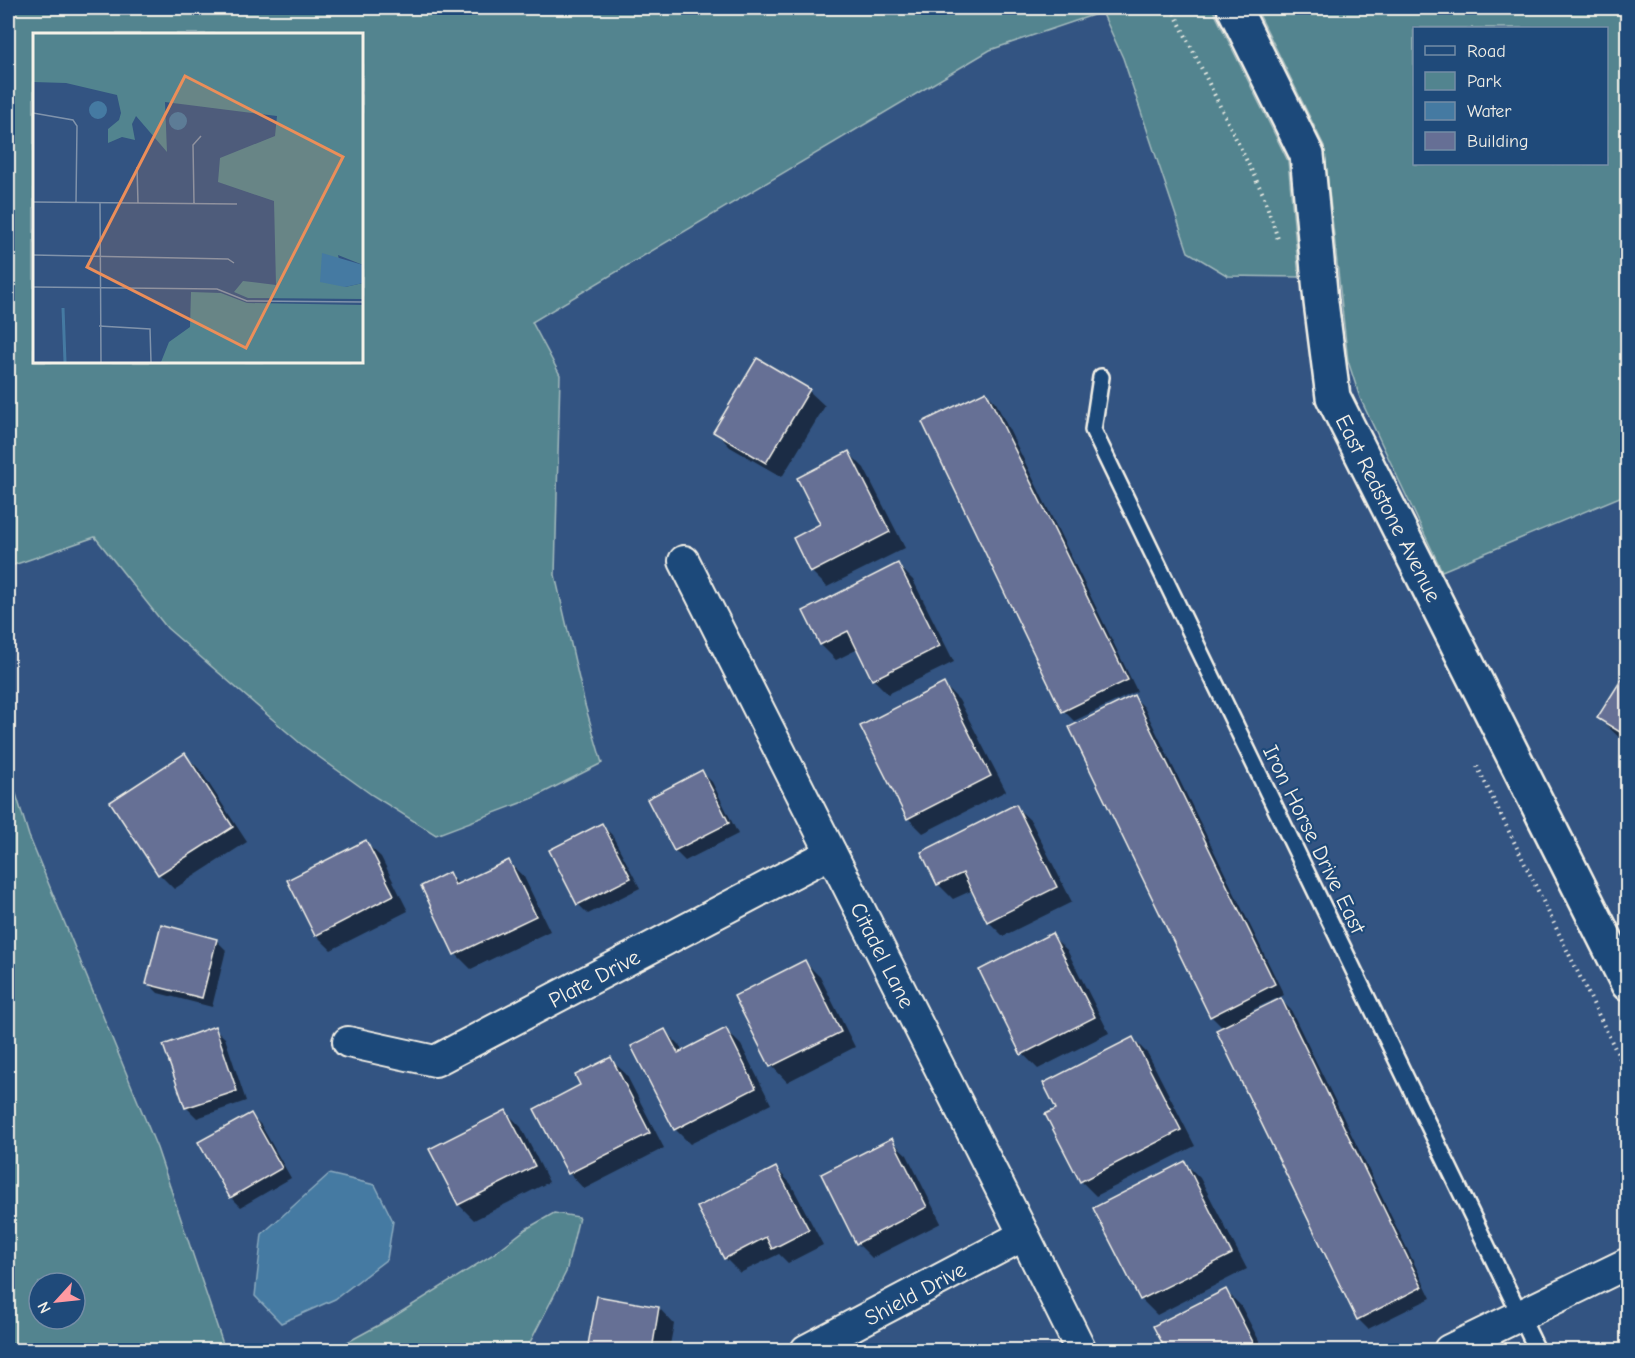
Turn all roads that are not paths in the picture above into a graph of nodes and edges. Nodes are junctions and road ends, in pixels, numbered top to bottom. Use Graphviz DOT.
graph roads {
  1 [pos="1234,8"];
  2 [pos="1101,377"];
  3 [pos="684,561"];
  4 [pos="831,854"];
  5 [pos="1628,984"];
  6 [pos="348,1042"];
  7 [pos="1024,1235"];
  8 [pos="1628,1263"];
  9 [pos="1520,1315"];
  10 [pos="806,1350"];
  11 [pos="1081,1350"];
  12 [pos="1449,1350"];
  13 [pos="1537,1350"];
  1 -- 5 [label="street, East Redstone Avenue"];
  2 -- 9 [label="lane, Iron Horse Drive East"];
  3 -- 4 [label="street, Citadel Lane"];
  4 -- 6 [label="street, Plate Drive"];
  4 -- 7 [label="street, Citadel Lane"];
  7 -- 10 [label="street, Shield Drive"];
  7 -- 11 [label="street, Citadel Lane"];
  8 -- 9 [label="street"];
  9 -- 12 [label="street"];
  9 -- 13 [label="lane, Iron Horse Drive East"];
}
